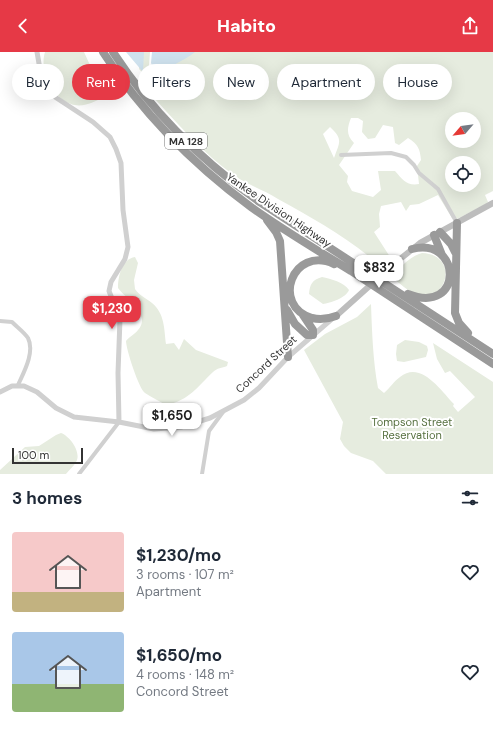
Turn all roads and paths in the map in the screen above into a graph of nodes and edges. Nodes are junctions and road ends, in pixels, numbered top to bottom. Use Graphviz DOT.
graph roads {
  1 [pos="37,52"];
  2 [pos="103,52"];
  3 [pos="113,52"];
  4 [pos="341,155"];
  5 [pos="224,186"];
  6 [pos="493,203"];
  7 [pos="457,223"];
  8 [pos="437,233"];
  9 [pos="412,249"];
  10 [pos="443,256"];
  11 [pos="456,257"];
  12 [pos="365,280"];
  13 [pos="383,282"];
  14 [pos="286,307"];
  15 [pos="301,313"];
  16 [pos="336,316"];
  17 [pos="0,321"];
  18 [pos="314,335"];
  19 [pos="493,353"];
  20 [pos="288,357"];
  21 [pos="493,364"];
  22 [pos="18,385"];
  23 [pos="0,392"];
  24 [pos="223,411"];
  25 [pos="119,422"];
  26 [pos="79,474"];
  27 [pos="202,474"];
  1 -- 25 [label="street"];
  2 -- 5 [label="highway, Yankee Division Highway / MA 128"];
  3 -- 13 [label="highway, Yankee Division Highway / MA 128"];
  4 -- 7 [label="street"];
  5 -- 12 [label="highway, Yankee Division Highway / MA 128"];
  5 -- 14 [label="highway"];
  6 -- 7 [label="main road, Concord Street"];
  7 -- 8 [label="main road, Concord Street"];
  7 -- 11 [label="highway"];
  8 -- 9 [label="main road, Concord Street"];
  8 -- 10 [label="highway"];
  8 -- 11 [label="highway"];
  9 -- 10 [label="highway"];
  9 -- 16 [label="main road, Concord Street"];
  10 -- 13 [label="highway"];
  11 -- 19 [label="highway"];
  12 -- 15 [label="highway"];
  12 -- 21 [label="highway, Yankee Division Highway / MA 128"];
  13 -- 19 [label="highway, Yankee Division Highway / MA 128"];
  14 -- 18 [label="highway"];
  14 -- 20 [label="highway"];
  15 -- 16 [label="highway"];
  15 -- 18 [label="highway"];
  16 -- 18 [label="street, Concord Street"];
  17 -- 22 [label="street"];
  18 -- 20 [label="street, Concord Street"];
  20 -- 24 [label="street, Concord Street"];
  22 -- 23 [label="street"];
  22 -- 25 [label="street, Concord Street"];
  24 -- 25 [label="street, Concord Street"];
  24 -- 27 [label="street"];
  25 -- 26 [label="street"];
}
